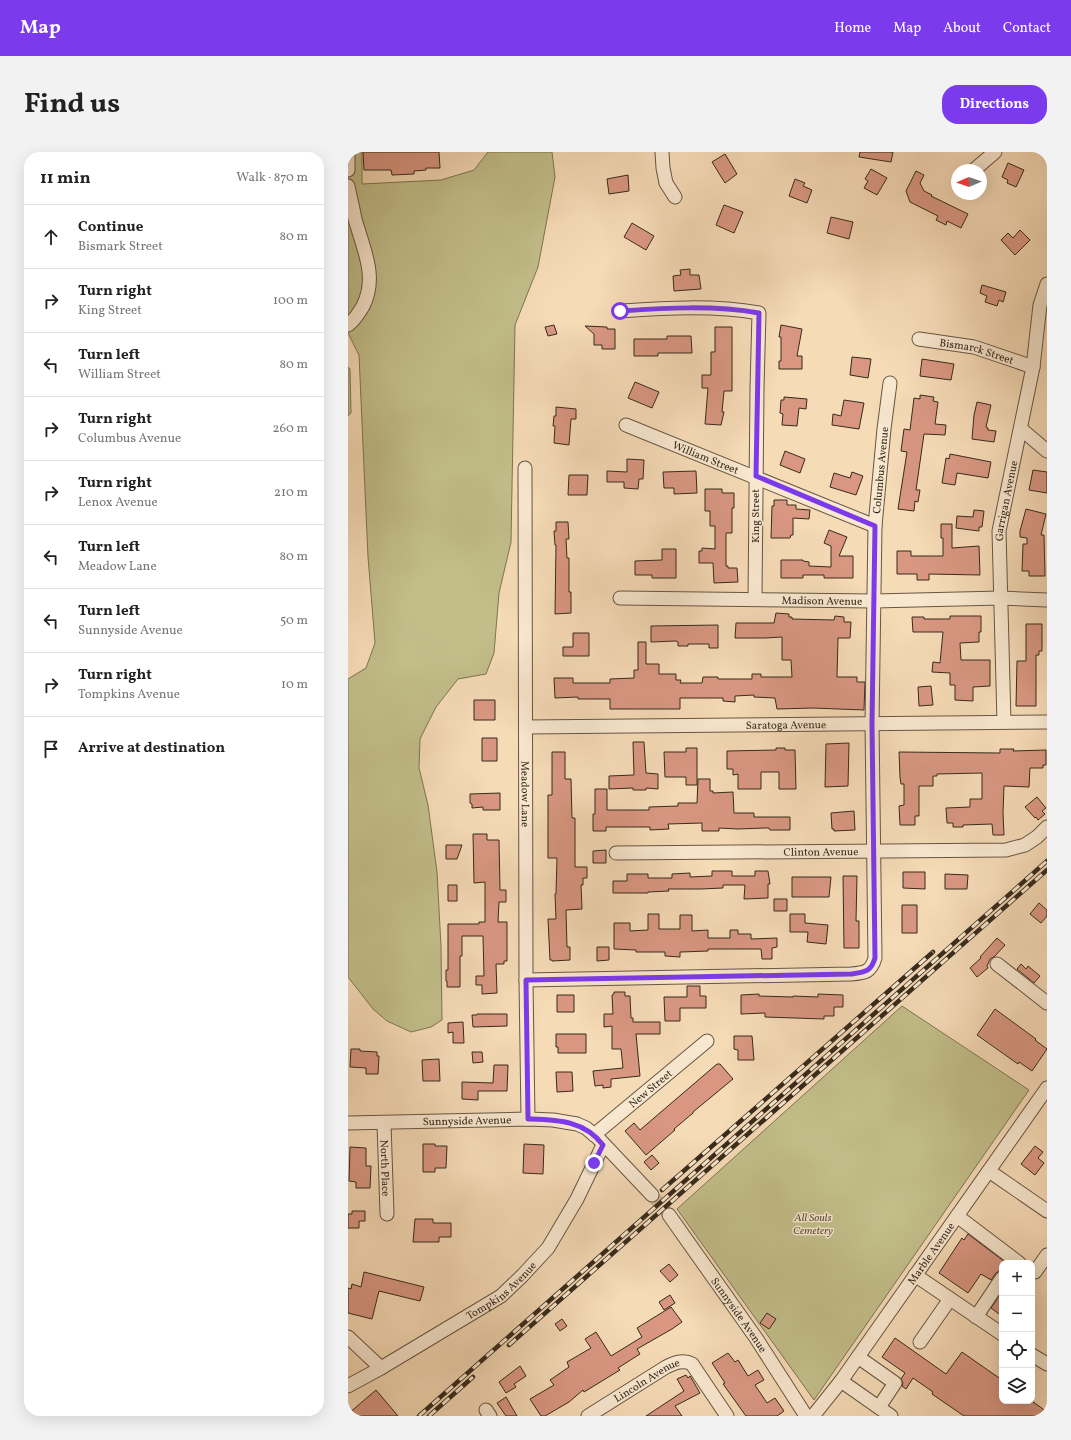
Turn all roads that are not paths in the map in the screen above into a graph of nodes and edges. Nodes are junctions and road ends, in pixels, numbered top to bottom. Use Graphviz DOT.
graph roads {
  1 [pos="348,152"];
  2 [pos="662,152"];
  3 [pos="994,152"];
  4 [pos="981,164"];
  5 [pos="348,170"];
  6 [pos="348,186"];
  7 [pos="675,197"];
  8 [pos="1047,284"];
  9 [pos="620,311"];
  10 [pos="1043,321"];
  11 [pos="348,325"];
  12 [pos="919,339"];
  13 [pos="1033,367"];
  14 [pos="890,383"];
  15 [pos="626,424"];
  16 [pos="1021,429"];
  17 [pos="1047,451"];
  18 [pos="525,468"];
  19 [pos="756,476"];
  20 [pos="875,526"];
  21 [pos="620,598"];
  22 [pos="1001,598"];
  23 [pos="755,599"];
  24 [pos="1047,600"];
  25 [pos="874,601"];
  26 [pos="1004,722"];
  27 [pos="1047,722"];
  28 [pos="872,723"];
  29 [pos="526,727"];
  30 [pos="1047,827"];
  31 [pos="875,851"];
  32 [pos="616,854"];
  33 [pos="997,964"];
  34 [pos="526,980"];
  35 [pos="1047,1004"];
  36 [pos="707,1041"];
  37 [pos="1047,1088"];
  38 [pos="528,1119"];
  39 [pos="348,1122"];
  40 [pos="384,1123"];
  41 [pos="594,1135"];
  42 [pos="603,1145"];
  43 [pos="988,1171"];
  44 [pos="652,1195"];
  45 [pos="1047,1211"];
  46 [pos="387,1214"];
  47 [pos="669,1215"];
  48 [pos="957,1216"];
  49 [pos="1047,1255"];
  50 [pos="1012,1260"];
  51 [pos="1035,1272"];
  52 [pos="915,1275"];
  53 [pos="999,1282"];
  54 [pos="950,1299"];
  55 [pos="976,1317"];
  56 [pos="999,1332"];
  57 [pos="348,1337"];
  58 [pos="920,1342"];
  59 [pos="1035,1356"];
  60 [pos="858,1357"];
  61 [pos="1047,1364"];
  62 [pos="380,1368"];
  63 [pos="841,1381"];
  64 [pos="348,1386"];
  65 [pos="879,1407"];
  66 [pos="588,1416"];
  67 [pos="727,1416"];
  68 [pos="806,1416"];
  69 [pos="813,1416"];
  70 [pos="891,1416"];
  1 -- 5 [label="street"];
  2 -- 7 [label="street"];
  3 -- 4 [label="street"];
  6 -- 11 [label="street"];
  8 -- 10 [label="street, Garrigan Avenue"];
  9 -- 19 [label="street, King Street"];
  10 -- 13 [label="street, Garrigan Avenue"];
  12 -- 13 [label="street, Bismarck Street"];
  13 -- 16 [label="street, Garrigan Avenue"];
  14 -- 20 [label="street, Columbus Avenue"];
  15 -- 19 [label="street, William Street"];
  16 -- 17 [label="street"];
  16 -- 22 [label="street, Garrigan Avenue"];
  18 -- 29 [label="street, Meadow Lane"];
  19 -- 20 [label="street, William Street"];
  19 -- 23 [label="street, King Street"];
  20 -- 25 [label="street, Columbus Avenue"];
  21 -- 23 [label="street, Madison Avenue"];
  22 -- 24 [label="street, Madison Avenue"];
  22 -- 25 [label="street, Madison Avenue"];
  22 -- 26 [label="street, Garrigan Avenue"];
  23 -- 25 [label="street, Madison Avenue"];
  25 -- 28 [label="street, Columbus Avenue"];
  26 -- 27 [label="street, Saratoga Avenue"];
  26 -- 28 [label="street, Saratoga Avenue"];
  28 -- 29 [label="street, Saratoga Avenue"];
  28 -- 31 [label="street, Columbus Avenue"];
  29 -- 34 [label="street, Meadow Lane"];
  30 -- 31 [label="street, Clinton Avenue"];
  31 -- 32 [label="street, Clinton Avenue"];
  31 -- 34 [label="street, Columbus Avenue"];
  33 -- 35 [label="street"];
  34 -- 38 [label="street, Meadow Lane"];
  36 -- 41 [label="street, New Street"];
  37 -- 43 [label="street, Marble Avenue"];
  38 -- 40 [label="street, Sunnyside Avenue"];
  38 -- 41 [label="street, Sunnyside Avenue"];
  39 -- 40 [label="street, Sunnyside Avenue"];
  40 -- 46 [label="street, North Place"];
  41 -- 42 [label="street, Sunnyside Avenue"];
  42 -- 44 [label="street, Sunnyside Avenue"];
  42 -- 62 [label="street, Tompkins Avenue"];
  43 -- 45 [label="street"];
  43 -- 48 [label="street, Marble Avenue"];
  47 -- 68 [label="street, Sunnyside Avenue"];
  48 -- 50 [label="street"];
  48 -- 52 [label="street, Marble Avenue"];
  49 -- 51 [label="street"];
  52 -- 54 [label="street"];
  52 -- 60 [label="street, Marble Avenue"];
  53 -- 55 [label="street"];
  54 -- 55 [label="street"];
  54 -- 58 [label="street"];
  55 -- 56 [label="street"];
  57 -- 62 [label="street"];
  59 -- 61 [label="street"];
  60 -- 63 [label="street, Marble Avenue"];
  60 -- 65 [label="street"];
  62 -- 64 [label="street, Tompkins Avenue"];
  63 -- 65 [label="street"];
  63 -- 69 [label="street, Marble Avenue"];
  65 -- 70 [label="street"];
  66 -- 67 [label="street, Lincoln Avenue"];
}
